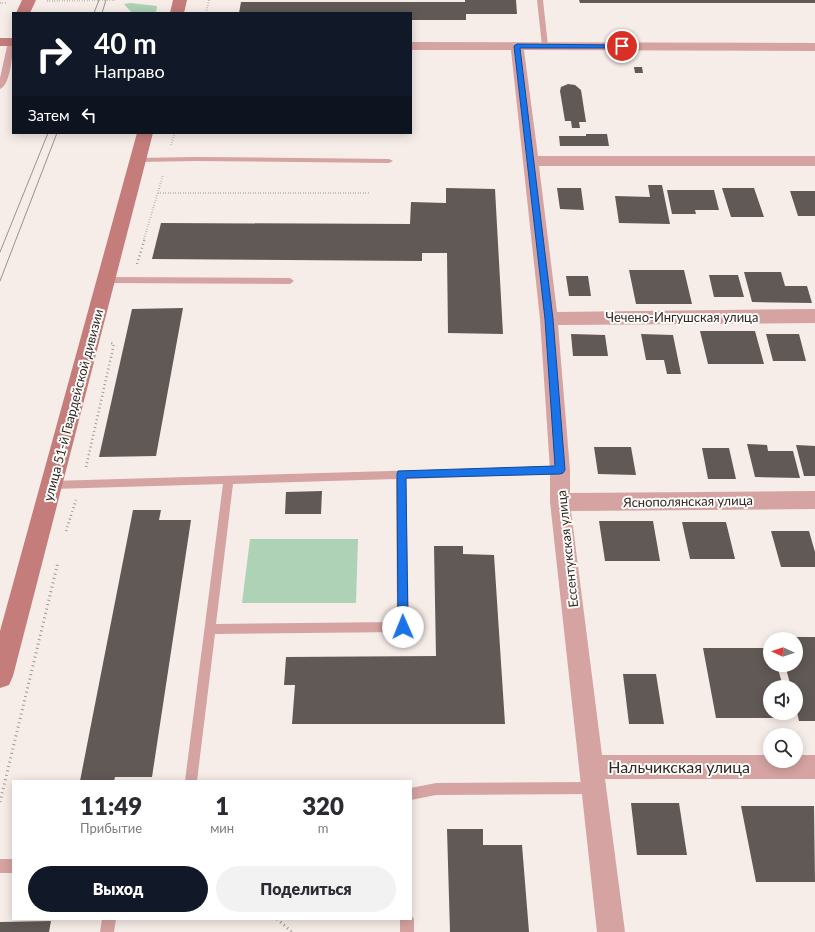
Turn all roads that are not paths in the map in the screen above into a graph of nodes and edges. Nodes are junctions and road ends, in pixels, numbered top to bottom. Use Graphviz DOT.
graph roads {
  1 [pos="180,0"];
  2 [pos="540,0"];
  3 [pos="177,12"];
  4 [pos="9,41"];
  5 [pos="412,46"];
  6 [pos="517,46"];
  7 [pos="545,46"];
  8 [pos="815,47"];
  9 [pos="0,87"];
  10 [pos="145,134"];
  11 [pos="138,160"];
  12 [pos="388,161"];
  13 [pos="530,161"];
  14 [pos="815,161"];
  15 [pos="106,280"];
  16 [pos="290,281"];
  17 [pos="815,316"];
  18 [pos="549,319"];
  19 [pos="560,470"];
  20 [pos="401,474"];
  21 [pos="229,479"];
  22 [pos="52,485"];
  23 [pos="815,500"];
  24 [pos="560,502"];
  25 [pos="210,628"];
  26 [pos="0,676"];
  27 [pos="815,767"];
  28 [pos="593,778"];
  29 [pos="191,780"];
  30 [pos="412,794"];
  31 [pos="0,866"];
  32 [pos="12,866"];
  33 [pos="109,920"];
  34 [pos="407,920"];
  35 [pos="107,932"];
  36 [pos="407,932"];
  37 [pos="611,932"];
  1 -- 3 [label="main road"];
  2 -- 7 [label="lane"];
  4 -- 9 [label="lane"];
  5 -- 6 [label="street"];
  6 -- 7 [label="street"];
  6 -- 13 [label="street, Ессентукская улица"];
  7 -- 8 [label="street"];
  10 -- 11 [label="main road, улица 51-й Гвардейской дивизии"];
  11 -- 12 [label="lane"];
  11 -- 15 [label="main road, улица 51-й Гвардейской дивизии"];
  13 -- 14 [label="street"];
  13 -- 18 [label="street, Ессентукская улица"];
  15 -- 16 [label="lane"];
  15 -- 22 [label="main road, улица 51-й Гвардейской дивизии"];
  17 -- 18 [label="street, Чечено-Ингушская улица"];
  18 -- 19 [label="street, Ессентукская улица"];
  19 -- 20 [label="lane"];
  19 -- 24 [label="street, Ессентукская улица"];
  20 -- 21 [label="lane"];
  20 -- 25 [label="lane"];
  21 -- 22 [label="lane"];
  21 -- 25 [label="lane"];
  22 -- 26 [label="main road, улица 51-й Гвардейской дивизии"];
  23 -- 24 [label="street, Яснополянская улица"];
  24 -- 28 [label="street, Ессентукская улица"];
  25 -- 29 [label="lane"];
  27 -- 28 [label="street, Нальчикская улица"];
  28 -- 30 [label="lane"];
  28 -- 37 [label="street, Ессентукская улица"];
  31 -- 32 [label="lane"];
  33 -- 35 [label="lane"];
  34 -- 36 [label="lane"];
}
